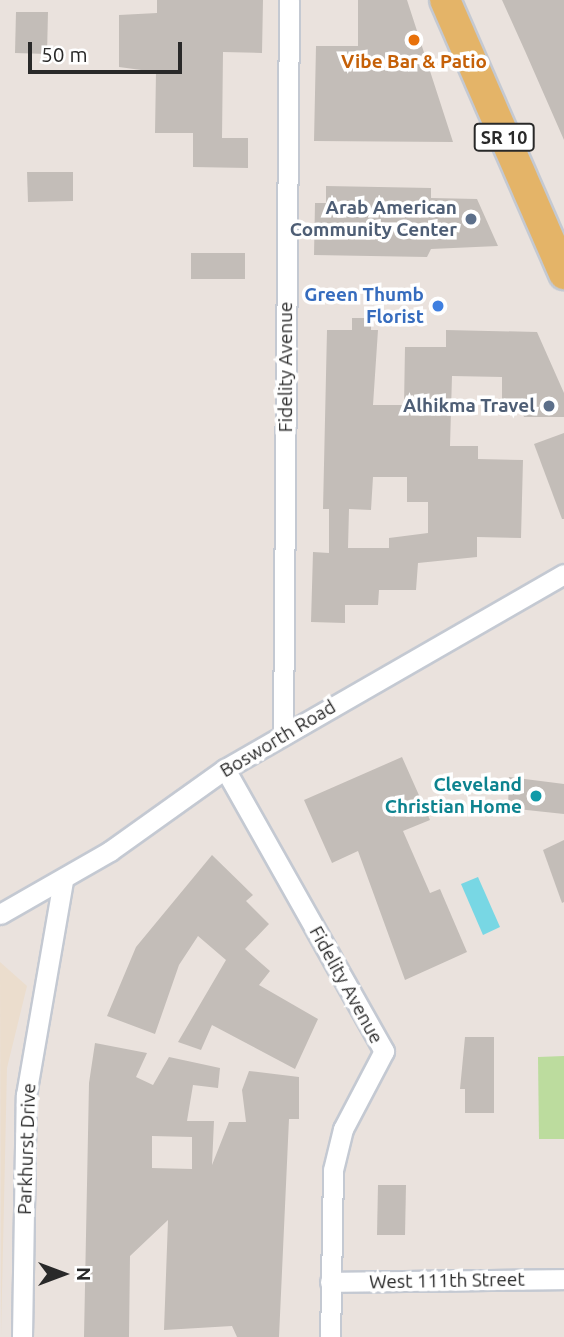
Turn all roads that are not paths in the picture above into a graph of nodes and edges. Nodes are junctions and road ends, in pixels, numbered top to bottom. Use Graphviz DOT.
graph roads {
  1 [pos="289,0"];
  2 [pos="445,0"];
  3 [pos="564,274"];
  4 [pos="564,574"];
  5 [pos="284,734"];
  6 [pos="225,769"];
  7 [pos="63,880"];
  8 [pos="0,914"];
  9 [pos="564,1279"];
  10 [pos="330,1282"];
  11 [pos="22,1337"];
  12 [pos="330,1337"];
  1 -- 5 [label="street, Fidelity Avenue"];
  2 -- 3 [label="main road, SR 10"];
  4 -- 5 [label="street, Bosworth Road"];
  5 -- 6 [label="street, Bosworth Road"];
  6 -- 7 [label="street, Bosworth Road"];
  6 -- 10 [label="street, Fidelity Avenue"];
  7 -- 8 [label="street, Bosworth Road"];
  7 -- 11 [label="street, Parkhurst Drive"];
  9 -- 10 [label="street, West 111th Street"];
  10 -- 12 [label="street, Fidelity Avenue"];
}
